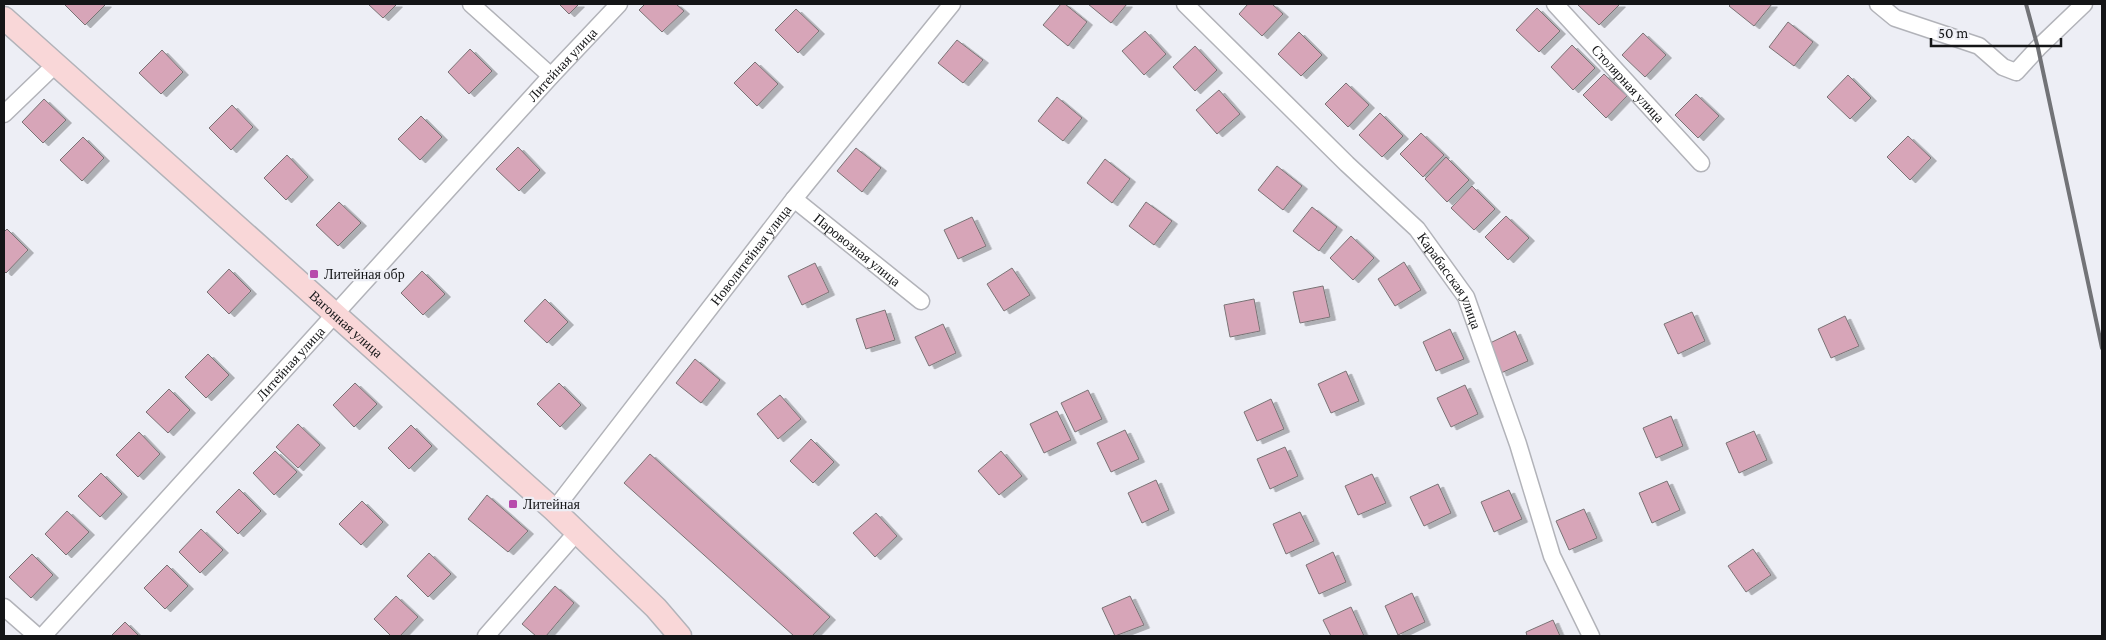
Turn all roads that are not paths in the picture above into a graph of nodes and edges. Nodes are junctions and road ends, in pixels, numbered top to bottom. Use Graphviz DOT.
graph roads {
  1 [pos="471,4"];
  2 [pos="619,4"];
  3 [pos="952,4"];
  4 [pos="1185,4"];
  5 [pos="1556,4"];
  6 [pos="1878,4"];
  7 [pos="2084,4"];
  8 [pos="4,18"];
  9 [pos="56,64"];
  10 [pos="551,76"];
  11 [pos="4,114"];
  12 [pos="1701,163"];
  13 [pos="794,199"];
  14 [pos="921,301"];
  15 [pos="335,314"];
  16 [pos="554,510"];
  17 [pos="577,532"];
  18 [pos="4,607"];
  19 [pos="37,636"];
  20 [pos="42,636"];
  21 [pos="486,636"];
  22 [pos="680,636"];
  23 [pos="1591,636"];
  1 -- 10 [label="street"];
  2 -- 10 [label="street, Литейная улица"];
  3 -- 13 [label="street, Новолитейная улица"];
  4 -- 23 [label="street, Карабасская улица"];
  5 -- 12 [label="street, Столярная улица"];
  6 -- 7 [label="street"];
  8 -- 9 [label="street, Вагонная улица"];
  9 -- 11 [label="street"];
  9 -- 15 [label="street, Вагонная улица"];
  10 -- 15 [label="street, Литейная улица"];
  13 -- 14 [label="street, Паровозная улица"];
  13 -- 16 [label="street, Новолитейная улица"];
  15 -- 16 [label="street, Вагонная улица"];
  15 -- 20 [label="street, Литейная улица"];
  16 -- 17 [label="street, Вагонная улица"];
  17 -- 21 [label="street"];
  17 -- 22 [label="street, Вагонная улица"];
  18 -- 19 [label="street"];
}
